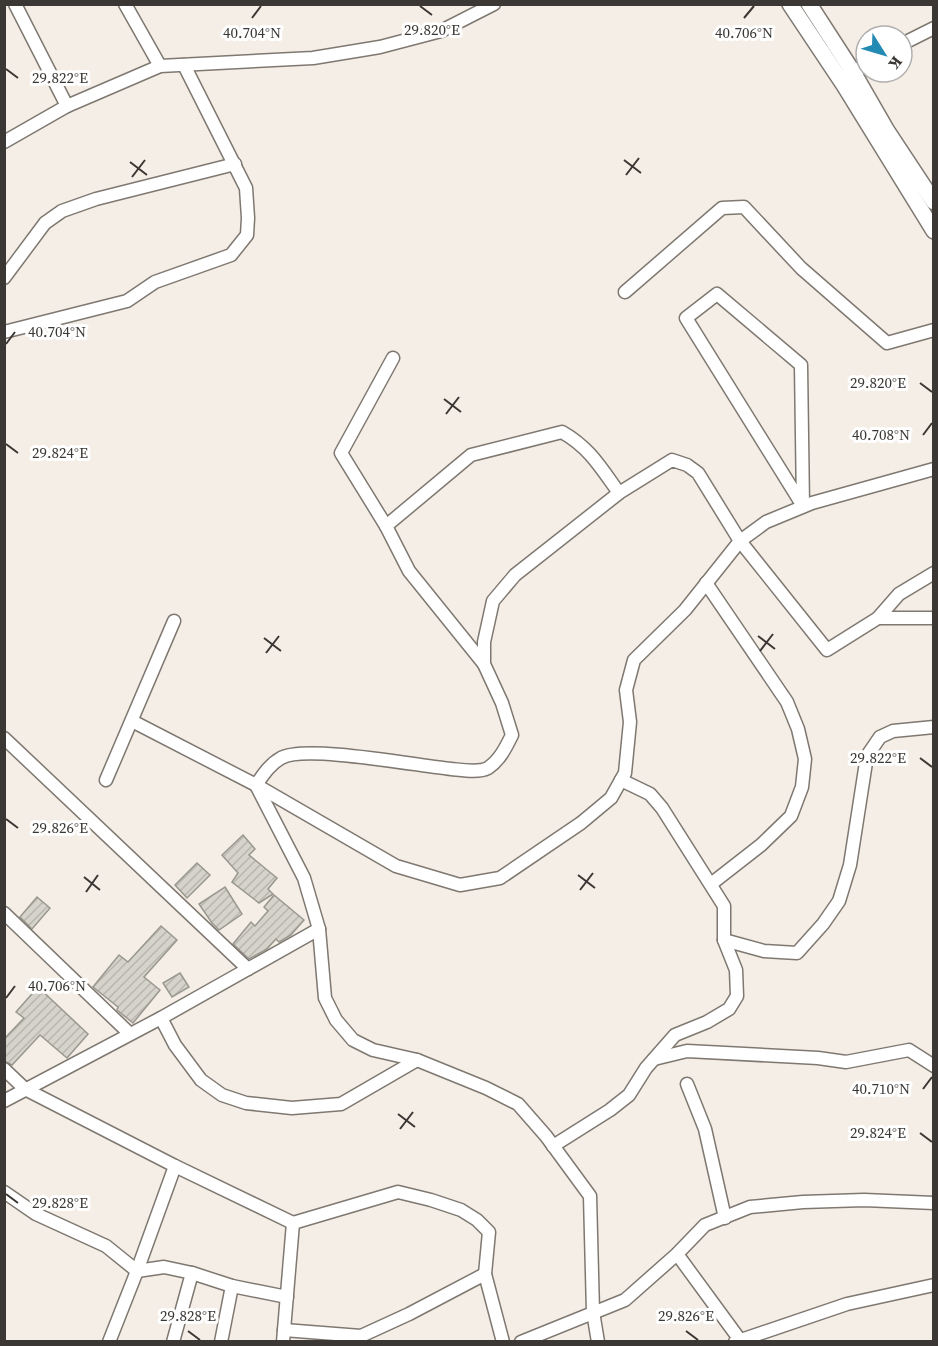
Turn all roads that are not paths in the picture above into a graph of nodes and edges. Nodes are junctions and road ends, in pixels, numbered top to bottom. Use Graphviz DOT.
graph roads {
  1 [pos="15,4"];
  2 [pos="125,4"];
  3 [pos="494,4"];
  4 [pos="790,4"];
  5 [pos="809,4"];
  6 [pos="933,28"];
  7 [pos="914,38"];
  8 [pos="183,65"];
  9 [pos="160,66"];
  10 [pos="853,72"];
  11 [pos="67,106"];
  12 [pos="4,142"];
  13 [pos="235,164"];
  14 [pos="933,202"];
  15 [pos="933,231"];
  16 [pos="4,278"];
  17 [pos="625,292"];
  18 [pos="933,330"];
  19 [pos="4,332"];
  20 [pos="393,358"];
  21 [pos="933,469"];
  22 [pos="619,493"];
  23 [pos="803,506"];
  24 [pos="386,526"];
  25 [pos="740,541"];
  26 [pos="933,573"];
  27 [pos="706,583"];
  28 [pos="878,618"];
  29 [pos="933,618"];
  30 [pos="174,621"];
  31 [pos="484,664"];
  32 [pos="132,721"];
  33 [pos="933,727"];
  34 [pos="4,738"];
  35 [pos="106,780"];
  36 [pos="621,780"];
  37 [pos="256,785"];
  38 [pos="711,884"];
  39 [pos="4,913"];
  40 [pos="319,929"];
  41 [pos="724,940"];
  42 [pos="248,969"];
  43 [pos="161,1018"];
  44 [pos="129,1033"];
  45 [pos="417,1060"];
  46 [pos="653,1060"];
  47 [pos="933,1066"];
  48 [pos="4,1069"];
  49 [pos="687,1084"];
  50 [pos="26,1089"];
  51 [pos="4,1101"];
  52 [pos="553,1146"];
  53 [pos="175,1166"];
  54 [pos="4,1192"];
  55 [pos="933,1207"];
  56 [pos="725,1218"];
  57 [pos="293,1223"];
  58 [pos="677,1254"];
  59 [pos="137,1271"];
  60 [pos="192,1273"];
  61 [pos="485,1274"];
  62 [pos="933,1285"];
  63 [pos="232,1286"];
  64 [pos="287,1297"];
  65 [pos="593,1312"];
  66 [pos="284,1336"];
  67 [pos="109,1341"];
  68 [pos="173,1341"];
  69 [pos="221,1341"];
  70 [pos="503,1341"];
  71 [pos="521,1341"];
  72 [pos="598,1341"];
  73 [pos="738,1341"];
  1 -- 11 [label="street"];
  2 -- 9 [label="street"];
  3 -- 8 [label="street"];
  4 -- 10 [label="main road"];
  5 -- 10 [label="main road"];
  6 -- 7 [label="street"];
  8 -- 9 [label="street"];
  8 -- 13 [label="street"];
  9 -- 11 [label="street"];
  10 -- 14 [label="main road"];
  10 -- 15 [label="main road"];
  11 -- 12 [label="street"];
  13 -- 16 [label="street"];
  13 -- 19 [label="street"];
  17 -- 18 [label="street"];
  20 -- 24 [label="street"];
  21 -- 23 [label="street"];
  22 -- 24 [label="street"];
  22 -- 25 [label="street"];
  22 -- 31 [label="street"];
  23 -- 23 [label="street"];
  23 -- 25 [label="street"];
  24 -- 31 [label="street"];
  25 -- 27 [label="street"];
  25 -- 28 [label="street"];
  26 -- 28 [label="street"];
  27 -- 36 [label="street"];
  27 -- 38 [label="street"];
  28 -- 29 [label="street"];
  30 -- 32 [label="street"];
  31 -- 37 [label="street"];
  32 -- 35 [label="street"];
  32 -- 37 [label="street"];
  33 -- 41 [label="street"];
  34 -- 42 [label="street"];
  36 -- 37 [label="street"];
  36 -- 38 [label="street"];
  37 -- 40 [label="street"];
  38 -- 41 [label="street"];
  39 -- 44 [label="street"];
  40 -- 42 [label="street"];
  40 -- 45 [label="street"];
  41 -- 46 [label="street"];
  42 -- 43 [label="street"];
  43 -- 44 [label="street"];
  43 -- 45 [label="street"];
  44 -- 50 [label="street"];
  45 -- 52 [label="street"];
  46 -- 47 [label="street"];
  46 -- 52 [label="street"];
  48 -- 50 [label="street"];
  49 -- 56 [label="street"];
  50 -- 51 [label="street"];
  50 -- 53 [label="street"];
  52 -- 65 [label="street"];
  53 -- 57 [label="street"];
  53 -- 59 [label="street"];
  54 -- 59 [label="street"];
  55 -- 56 [label="street"];
  56 -- 58 [label="street"];
  57 -- 61 [label="street"];
  57 -- 64 [label="street"];
  58 -- 65 [label="street"];
  58 -- 73 [label="street"];
  59 -- 60 [label="street"];
  59 -- 67 [label="street"];
  60 -- 63 [label="street"];
  60 -- 68 [label="street"];
  61 -- 66 [label="street"];
  61 -- 70 [label="street"];
  62 -- 73 [label="street"];
  63 -- 64 [label="street"];
  63 -- 69 [label="street"];
  64 -- 66 [label="street"];
  65 -- 71 [label="street"];
  65 -- 72 [label="street"];
}
